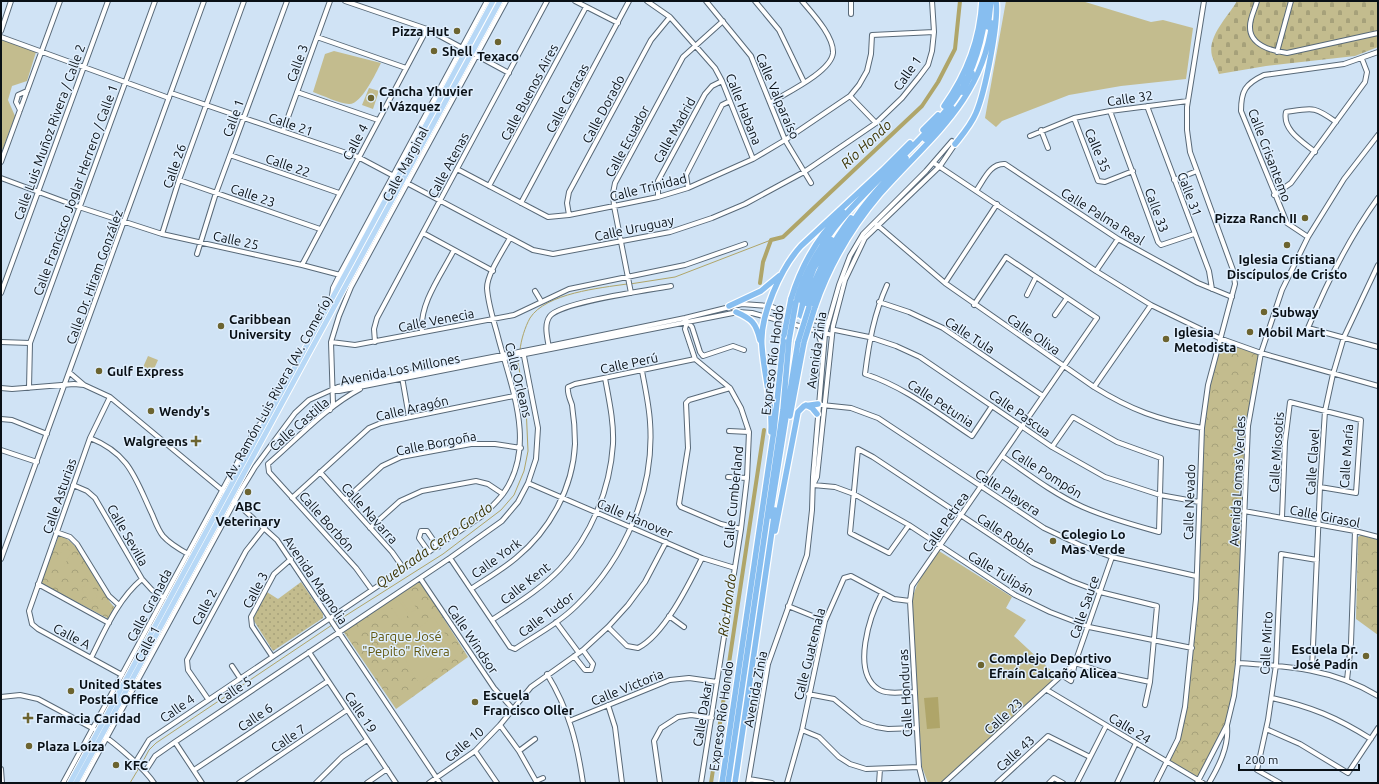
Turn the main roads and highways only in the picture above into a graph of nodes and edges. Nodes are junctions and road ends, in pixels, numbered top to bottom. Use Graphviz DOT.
graph roads {
  1 [pos="493,1"];
  2 [pos="500,1"];
  3 [pos="982,1"];
  4 [pos="987,1"];
  5 [pos="991,1"];
  6 [pos="996,1"];
  7 [pos="954,142"];
  8 [pos="884,169"];
  9 [pos="400,179"];
  10 [pos="873,194"];
  11 [pos="863,198"];
  12 [pos="782,273"];
  13 [pos="793,301"];
  14 [pos="729,306"];
  15 [pos="736,312"];
  16 [pos="801,342"];
  17 [pos="762,344"];
  18 [pos="805,405"];
  19 [pos="821,405"];
  20 [pos="817,414"];
  21 [pos="231,498"];
  22 [pos="762,512"];
  23 [pos="771,538"];
  24 [pos="97,731"];
  25 [pos="70,783"];
  26 [pos="76,783"];
  27 [pos="722,783"];
  28 [pos="728,783"];
  29 [pos="731,783"];
  30 [pos="735,783"];
  1 -- 9 [label="main road, Av. Ramón Luis Rivera (Av. Comerío)"];
  2 -- 9 [label="main road, Av. Ramón Luis Rivera (Av. Comerío)"];
  3 -- 8 [label="highway, Expreso Río Hondo"];
  4 -- 11 [label="highway"];
  5 -- 10 [label="highway"];
  6 -- 7 [label="highway"];
  6 -- 16 [label="highway, Expreso Río Hondo, bridge"];
  8 -- 12 [label="highway"];
  8 -- 13 [label="highway, Expreso Río Hondo"];
  9 -- 21 [label="main road, Av. Ramón Luis Rivera (Av. Comerío)"];
  9 -- 21 [label="main road, Av. Ramón Luis Rivera (Av. Comerío)"];
  10 -- 11 [label="highway"];
  10 -- 16 [label="highway, bridge"];
  11 -- 13 [label="highway"];
  12 -- 14 [label="highway"];
  12 -- 17 [label="highway"];
  13 -- 22 [label="highway, Expreso Río Hondo, bridge"];
  13 -- 28 [label="highway, bridge"];
  15 -- 17 [label="highway"];
  16 -- 23 [label="highway, Expreso Río Hondo"];
  16 -- 29 [label="highway"];
  17 -- 22 [label="highway"];
  18 -- 19 [label="highway"];
  18 -- 20 [label="highway"];
  18 -- 23 [label="highway"];
  21 -- 24 [label="main road, Av. Ramón Luis Rivera (Av. Comerío)"];
  22 -- 27 [label="highway, Expreso Río Hondo"];
  23 -- 30 [label="highway, Expreso Río Hondo"];
  24 -- 25 [label="main road, Av. Ramón Luis Rivera (Av. Comerío)"];
  24 -- 26 [label="main road, Av. Ramón Luis Rivera (Av. Comerío)"];
}
